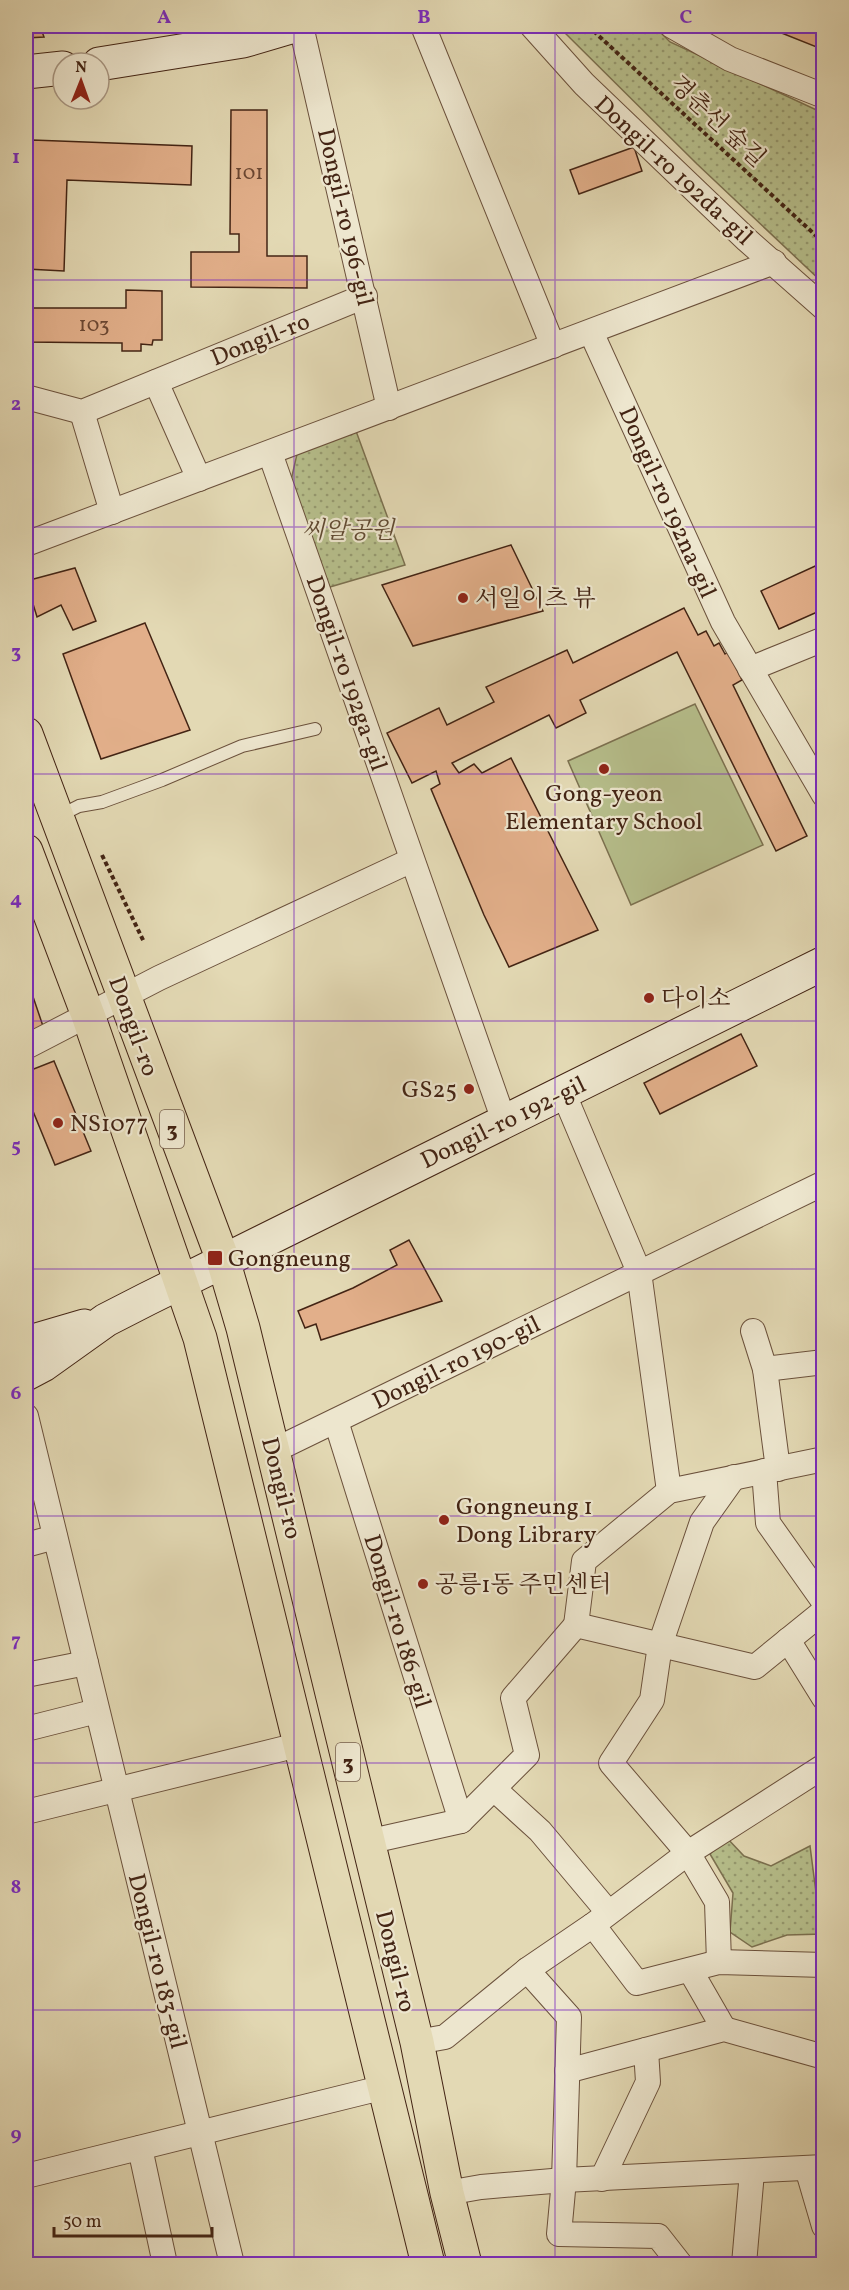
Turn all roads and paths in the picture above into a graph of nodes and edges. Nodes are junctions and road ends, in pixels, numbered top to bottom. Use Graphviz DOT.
graph roads {
  1 [pos="294,26"];
  2 [pos="301,26"];
  3 [pos="423,26"];
  4 [pos="532,26"];
  5 [pos="588,26"];
  6 [pos="672,26"];
  7 [pos="111,62"];
  8 [pos="51,69"];
  9 [pos="26,72"];
  10 [pos="824,96"];
  11 [pos="824,243"];
  12 [pos="774,262"];
  13 [pos="364,296"];
  14 [pos="824,308"];
  15 [pos="591,332"];
  16 [pos="553,346"];
  17 [pos="156,382"];
  18 [pos="26,397"];
  19 [pos="389,408"];
  20 [pos="82,412"];
  21 [pos="270,453"];
  22 [pos="200,479"];
  23 [pos="111,512"];
  24 [pos="26,544"];
  25 [pos="824,639"];
  26 [pos="750,669"];
  27 [pos="315,729"];
  28 [pos="26,734"];
  29 [pos="824,795"];
  30 [pos="58,816"];
  31 [pos="98,848"];
  32 [pos="26,851"];
  33 [pos="412,860"];
  34 [pos="144,942"];
  35 [pos="824,963"];
  36 [pos="122,997"];
  37 [pos="88,1015"];
  38 [pos="26,1047"];
  39 [pos="563,1092"];
  40 [pos="504,1121"];
  41 [pos="824,1183"];
  42 [pos="223,1260"];
  43 [pos="639,1272"];
  44 [pos="182,1281"];
  45 [pos="753,1331"];
  46 [pos="29,1358"];
  47 [pos="824,1362"];
  48 [pos="765,1368"];
  49 [pos="26,1416"];
  50 [pos="336,1421"];
  51 [pos="273,1450"];
  52 [pos="824,1459"];
  53 [pos="771,1470"];
  54 [pos="734,1477"];
  55 [pos="669,1491"];
  56 [pos="55,1537"];
  57 [pos="26,1545"];
  58 [pos="824,1602"];
  59 [pos="824,1611"];
  60 [pos="576,1625"];
  61 [pos="788,1640"];
  62 [pos="660,1645"];
  63 [pos="86,1664"];
  64 [pos="26,1675"];
  65 [pos="824,1698"];
  66 [pos="97,1711"];
  67 [pos="26,1729"];
  68 [pos="302,1744"];
  69 [pos="824,1766"];
  70 [pos="116,1789"];
  71 [pos="494,1789"];
  72 [pos="26,1812"];
  73 [pos="461,1821"];
  74 [pos="367,1842"];
  75 [pos="688,1853"];
  76 [pos="600,1919"];
  77 [pos="719,1962"];
  78 [pos="824,1965"];
  79 [pos="527,1970"];
  80 [pos="690,1970"];
  81 [pos="724,2029"];
  82 [pos="417,2042"];
  83 [pos="646,2050"];
  84 [pos="824,2057"];
  85 [pos="567,2071"];
  86 [pos="385,2087"];
  87 [pos="200,2133"];
  88 [pos="140,2148"];
  89 [pos="815,2168"];
  90 [pos="752,2172"];
  91 [pos="26,2176"];
  92 [pos="602,2179"];
  93 [pos="564,2180"];
  94 [pos="447,2193"];
  95 [pos="824,2226"];
  96 [pos="165,2265"];
  97 [pos="232,2265"];
  98 [pos="428,2265"];
  99 [pos="465,2265"];
  100 [pos="680,2265"];
  101 [pos="744,2265"];
  1 -- 7 [label="main road"];
  2 -- 13 [label="street, Dongil-ro 196-gil"];
  3 -- 16 [label="street"];
  4 -- 12 [label="street, Dongil-ro 192da-gil"];
  5 -- 11 [label="path, 경춘선 숲길"];
  6 -- 10 [label="street"];
  8 -- 9 [label="main road"];
  12 -- 14 [label="street, Dongil-ro 192da-gil"];
  12 -- 15 [label="street"];
  13 -- 17 [label="street, Dongil-ro"];
  13 -- 19 [label="street, Dongil-ro 196-gil"];
  15 -- 16 [label="street"];
  15 -- 26 [label="street, Dongil-ro 192na-gil"];
  16 -- 19 [label="street"];
  17 -- 20 [label="street, Dongil-ro"];
  17 -- 22 [label="street"];
  18 -- 20 [label="street"];
  19 -- 21 [label="street"];
  20 -- 23 [label="street"];
  21 -- 22 [label="street"];
  21 -- 33 [label="street, Dongil-ro 192ga-gil"];
  22 -- 23 [label="street"];
  23 -- 24 [label="street"];
  25 -- 26 [label="street"];
  26 -- 29 [label="street, Dongil-ro 192na-gil"];
  27 -- 30 [label="lane"];
  28 -- 30 [label="main road, Dongil-ro / 3"];
  30 -- 36 [label="main road, Dongil-ro / 3"];
  31 -- 34 [label="path"];
  32 -- 37 [label="main road, Dongil-ro / 3"];
  33 -- 36 [label="street"];
  33 -- 40 [label="street, Dongil-ro 192ga-gil"];
  35 -- 39 [label="main road, Dongil-ro 192-gil"];
  36 -- 37 [label="street"];
  36 -- 42 [label="main road, Dongil-ro / 3"];
  37 -- 38 [label="street"];
  37 -- 44 [label="main road, Dongil-ro / 3"];
  39 -- 40 [label="main road, Dongil-ro 192-gil"];
  39 -- 43 [label="street"];
  40 -- 42 [label="main road, Dongil-ro 192-gil"];
  41 -- 43 [label="street, Dongil-ro 190-gil"];
  42 -- 44 [label="main road, Dongil-ro 192-gil"];
  42 -- 51 [label="main road, Dongil-ro / 3"];
  43 -- 50 [label="street, Dongil-ro 190-gil"];
  43 -- 55 [label="street"];
  44 -- 46 [label="main road, Dongil-ro 192-gil"];
  44 -- 68 [label="main road, Dongil-ro / 3"];
  45 -- 48 [label="street"];
  47 -- 48 [label="street"];
  48 -- 53 [label="street"];
  49 -- 56 [label="street, Dongil-ro 183-gil"];
  50 -- 51 [label="street, Dongil-ro 190-gil"];
  50 -- 73 [label="street, Dongil-ro 186-gil"];
  51 -- 74 [label="main road, Dongil-ro / 3"];
  52 -- 53 [label="street"];
  53 -- 54 [label="street"];
  53 -- 58 [label="street"];
  54 -- 55 [label="street"];
  54 -- 62 [label="street"];
  55 -- 60 [label="street"];
  56 -- 57 [label="street"];
  56 -- 63 [label="street, Dongil-ro 183-gil"];
  59 -- 61 [label="street"];
  60 -- 62 [label="street"];
  60 -- 71 [label="street"];
  61 -- 62 [label="street"];
  61 -- 65 [label="street"];
  62 -- 75 [label="street"];
  63 -- 64 [label="street"];
  63 -- 66 [label="street, Dongil-ro 183-gil"];
  66 -- 67 [label="street"];
  66 -- 70 [label="street, Dongil-ro 183-gil"];
  68 -- 70 [label="street"];
  68 -- 86 [label="main road, Dongil-ro / 3"];
  69 -- 75 [label="street"];
  70 -- 72 [label="street"];
  70 -- 87 [label="street, Dongil-ro 183-gil"];
  71 -- 73 [label="street"];
  71 -- 76 [label="street"];
  73 -- 74 [label="street"];
  74 -- 82 [label="main road, Dongil-ro / 3"];
  75 -- 76 [label="street"];
  75 -- 77 [label="street"];
  76 -- 79 [label="street"];
  76 -- 80 [label="street"];
  77 -- 78 [label="street"];
  77 -- 80 [label="street"];
  79 -- 82 [label="street"];
  79 -- 85 [label="street"];
  80 -- 81 [label="street"];
  81 -- 83 [label="street"];
  81 -- 84 [label="street"];
  82 -- 94 [label="main road, Dongil-ro / 3"];
  83 -- 85 [label="street"];
  83 -- 92 [label="street"];
  85 -- 93 [label="street"];
  86 -- 87 [label="street"];
  86 -- 98 [label="main road, Dongil-ro / 3"];
  87 -- 88 [label="street"];
  87 -- 97 [label="street, Dongil-ro 183-gil"];
  88 -- 91 [label="street"];
  88 -- 96 [label="street"];
  89 -- 90 [label="street"];
  89 -- 95 [label="street"];
  90 -- 92 [label="street"];
  90 -- 101 [label="street"];
  92 -- 93 [label="street"];
  93 -- 94 [label="street"];
  93 -- 100 [label="street"];
  94 -- 99 [label="main road, Dongil-ro / 3"];
}
